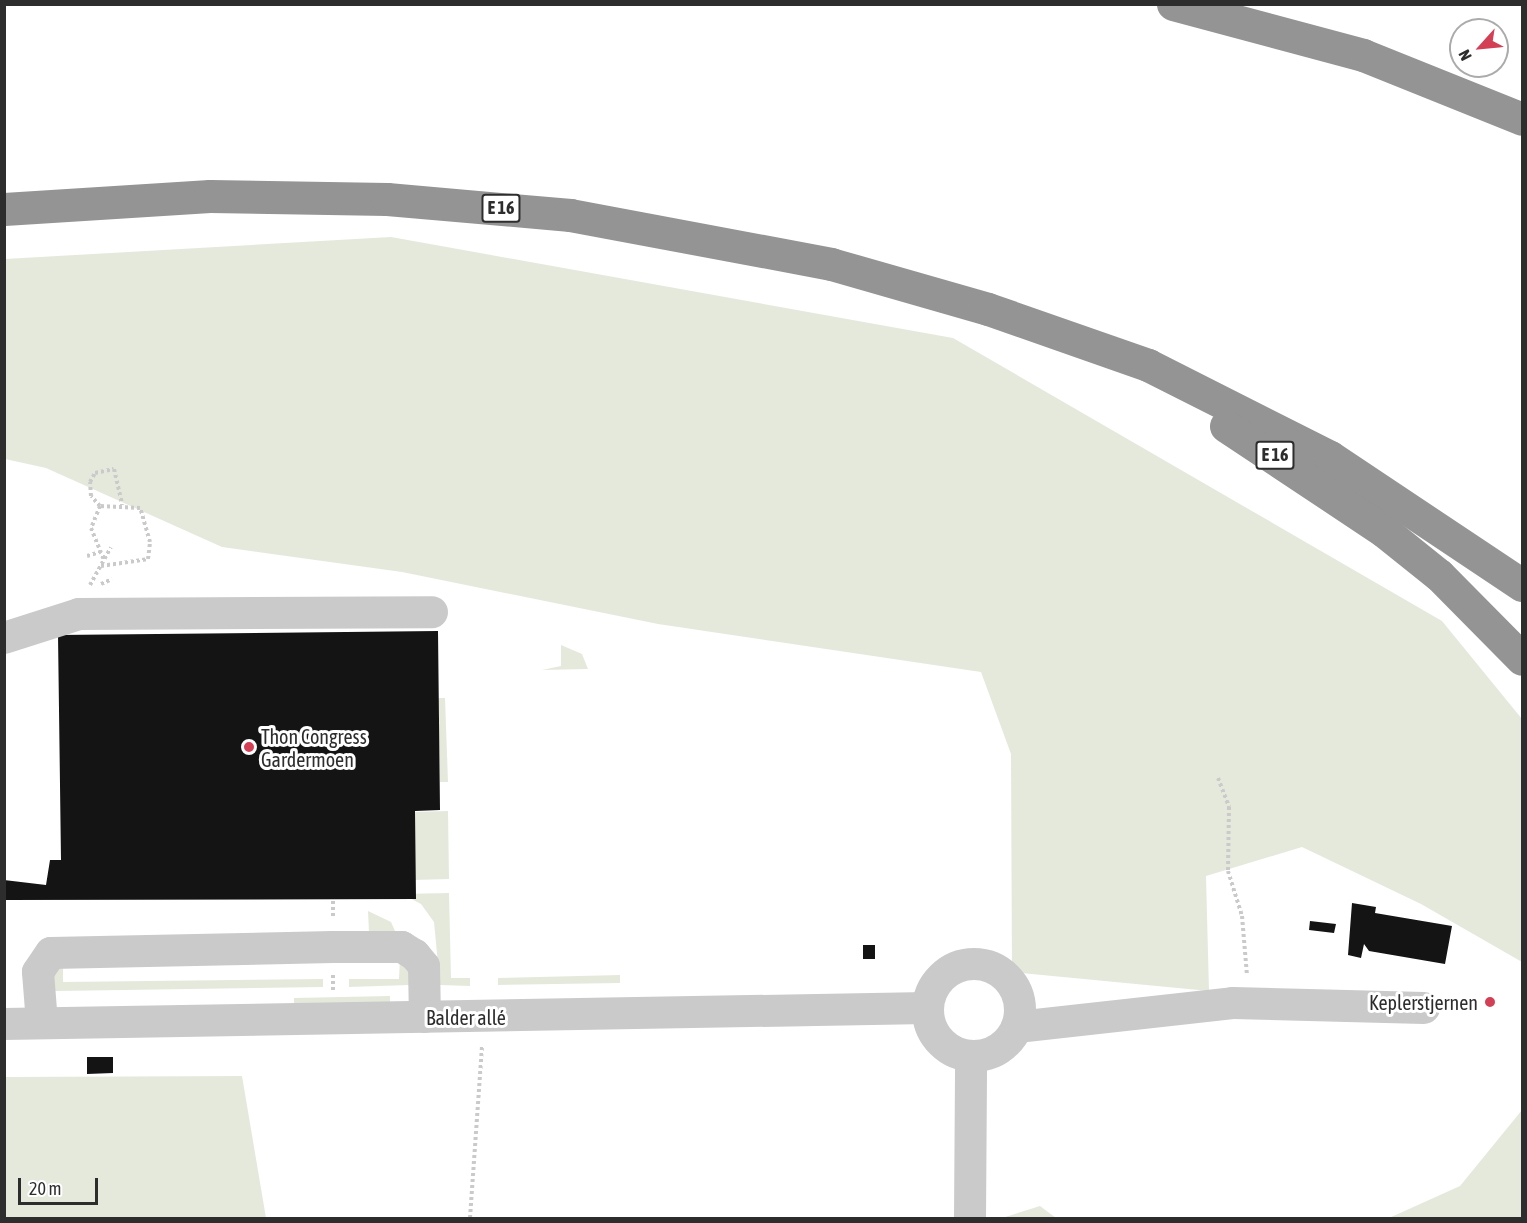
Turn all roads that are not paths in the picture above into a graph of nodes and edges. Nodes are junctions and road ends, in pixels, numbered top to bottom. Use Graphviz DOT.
graph roads {
  1 [pos="1173,4"];
  2 [pos="1522,119"];
  3 [pos="4,209"];
  4 [pos="987,309"];
  5 [pos="1522,585"];
  6 [pos="432,612"];
  7 [pos="4,638"];
  8 [pos="1522,659"];
  9 [pos="927,1008"];
  10 [pos="1424,1008"];
  11 [pos="425,1017"];
  12 [pos="42,1023"];
  13 [pos="4,1024"];
  14 [pos="1017,1027"];
  15 [pos="971,1057"];
  16 [pos="970,1218"];
  1 -- 2 [label="highway"];
  3 -- 4 [label="highway, E 16"];
  4 -- 5 [label="highway, E 16"];
  4 -- 8 [label="highway, E 16"];
  6 -- 7 [label="street"];
  9 -- 11 [label="street, Balder allé"];
  9 -- 14 [label="street"];
  9 -- 15 [label="street"];
  10 -- 14 [label="street"];
  11 -- 12 [label="street, Balder allé"];
  11 -- 12 [label="street"];
  12 -- 13 [label="street, Balder allé"];
  14 -- 15 [label="street"];
  15 -- 16 [label="street"];
}
